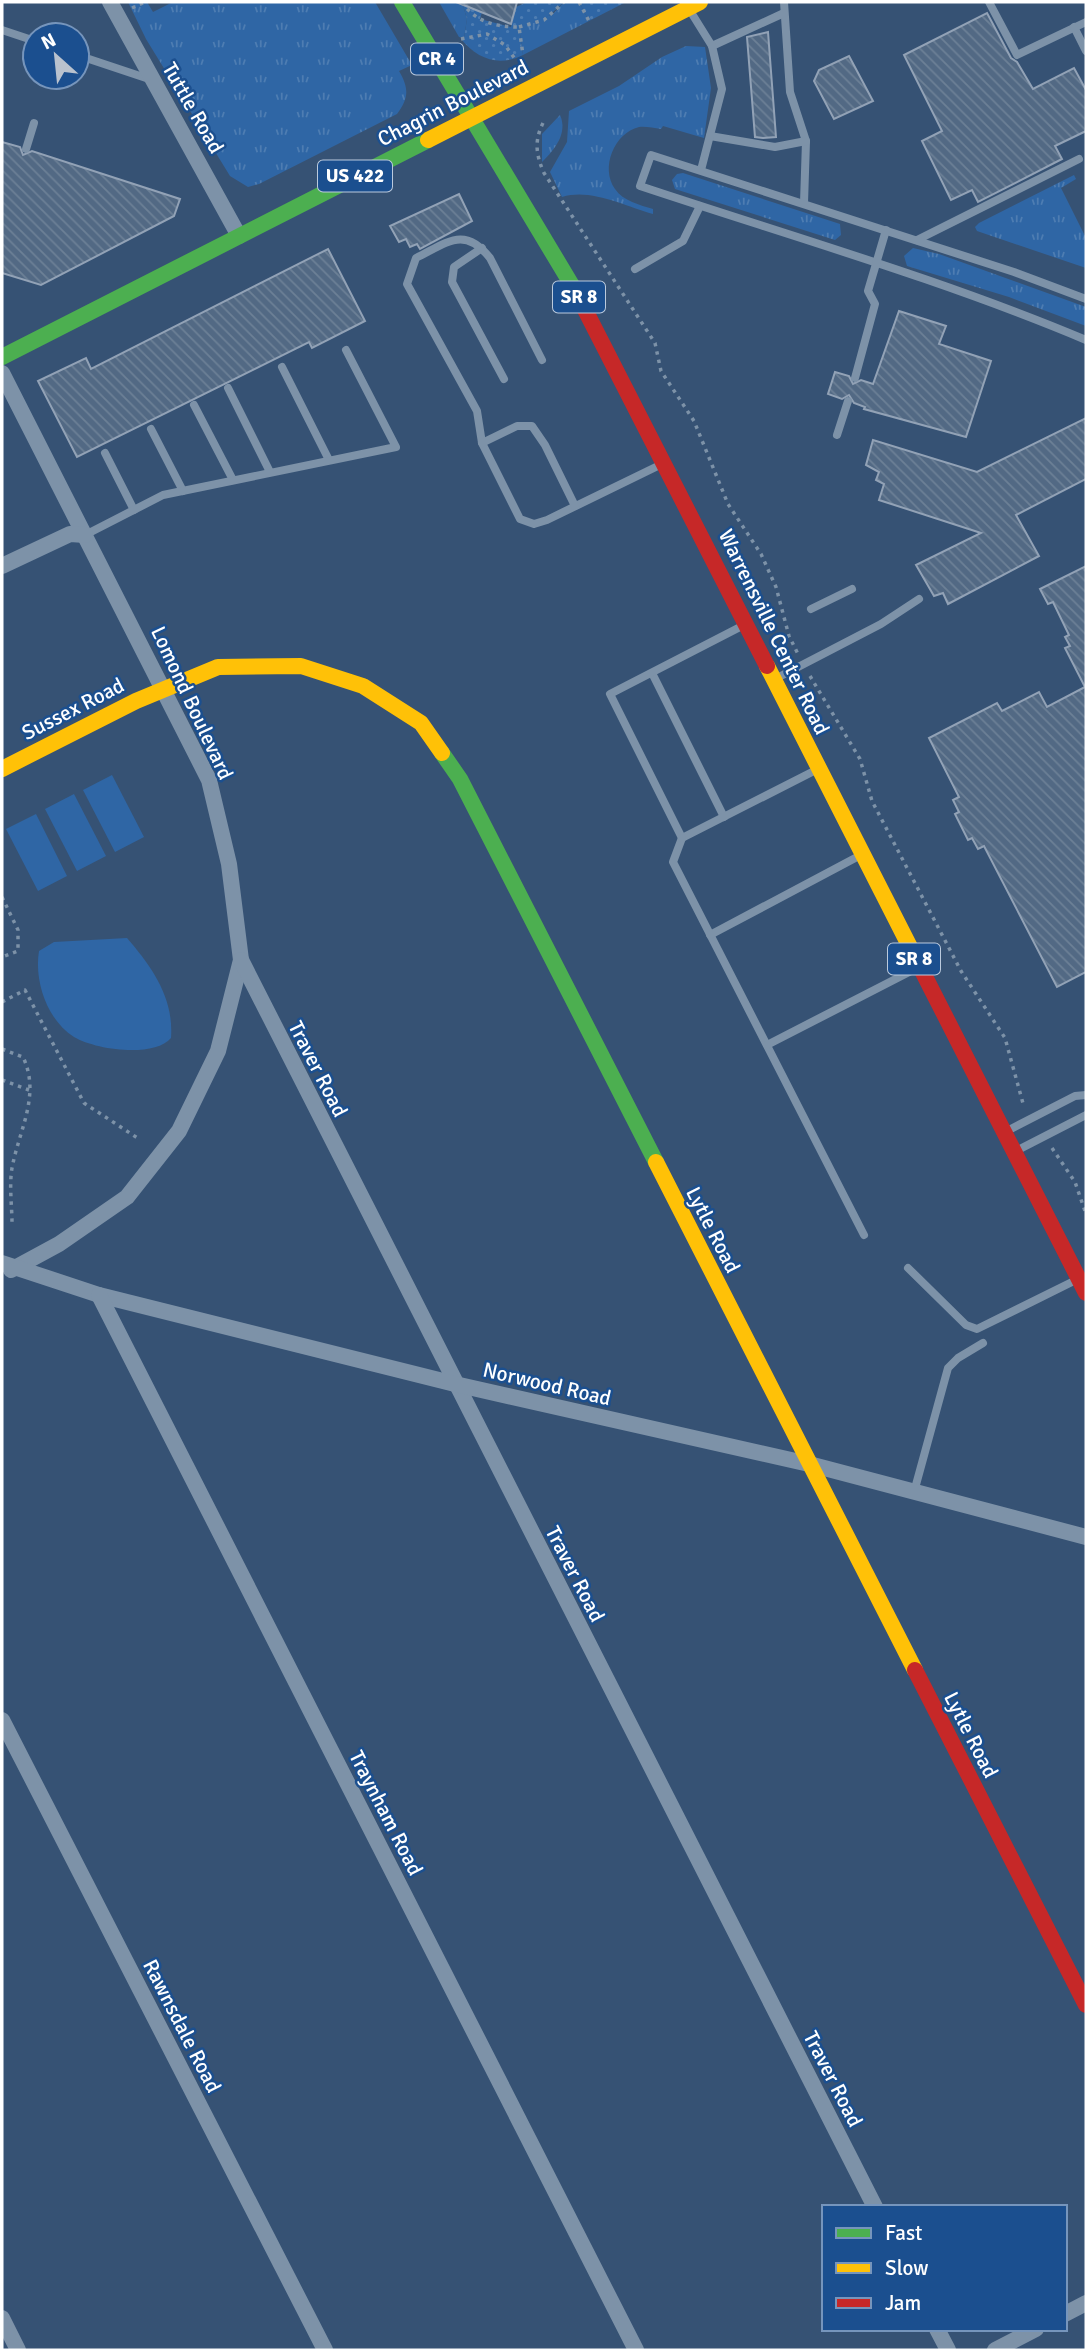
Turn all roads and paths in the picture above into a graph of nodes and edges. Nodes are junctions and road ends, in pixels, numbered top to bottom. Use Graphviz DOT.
graph roads {
  1 [pos="110,2"];
  2 [pos="145,2"];
  3 [pos="402,2"];
  4 [pos="462,2"];
  5 [pos="564,2"];
  6 [pos="579,2"];
  7 [pos="784,2"];
  8 [pos="989,2"];
  9 [pos="694,5"];
  10 [pos="130,9"];
  11 [pos="784,13"];
  12 [pos="589,20"];
  13 [pos="1086,22"];
  14 [pos="519,27"];
  15 [pos="1074,27"];
  16 [pos="2,30"];
  17 [pos="21,36"];
  18 [pos="461,39"];
  19 [pos="712,46"];
  20 [pos="1086,51"];
  21 [pos="523,55"];
  22 [pos="515,59"];
  23 [pos="91,60"];
  24 [pos="155,81"];
  25 [pos="471,116"];
  26 [pos="34,123"];
  27 [pos="542,123"];
  28 [pos="710,136"];
  29 [pos="806,141"];
  30 [pos="26,149"];
  31 [pos="1079,159"];
  32 [pos="701,170"];
  33 [pos="804,203"];
  34 [pos="700,206"];
  35 [pos="886,230"];
  36 [pos="239,236"];
  37 [pos="917,240"];
  38 [pos="482,248"];
  39 [pos="876,262"];
  40 [pos="635,270"];
  41 [pos="1086,299"];
  42 [pos="1086,340"];
  43 [pos="346,350"];
  44 [pos="2,357"];
  45 [pos="542,360"];
  46 [pos="282,367"];
  47 [pos="2,373"];
  48 [pos="855,378"];
  49 [pos="504,379"];
  50 [pos="228,388"];
  51 [pos="848,401"];
  52 [pos="194,405"];
  53 [pos="151,429"];
  54 [pos="837,435"];
  55 [pos="482,443"];
  56 [pos="104,453"];
  57 [pos="329,460"];
  58 [pos="666,463"];
  59 [pos="270,472"];
  60 [pos="233,480"];
  61 [pos="183,491"];
  62 [pos="575,506"];
  63 [pos="134,510"];
  64 [pos="85,534"];
  65 [pos="2,566"];
  66 [pos="852,589"];
  67 [pos="919,599"];
  68 [pos="811,609"];
  69 [pos="745,624"];
  70 [pos="793,645"];
  71 [pos="652,673"];
  72 [pos="772,680"];
  73 [pos="813,681"];
  74 [pos="164,688"];
  75 [pos="2,769"];
  76 [pos="817,769"];
  77 [pos="724,817"];
  78 [pos="682,838"];
  79 [pos="861,855"];
  80 [pos="2,897"];
  81 [pos="710,935"];
  82 [pos="2,957"];
  83 [pos="242,960"];
  84 [pos="918,967"];
  85 [pos="2,1002"];
  86 [pos="767,1045"];
  87 [pos="2,1049"];
  88 [pos="2,1080"];
  89 [pos="30,1091"];
  90 [pos="1086,1096"];
  91 [pos="1021,1103"];
  92 [pos="1086,1115"];
  93 [pos="1004,1133"];
  94 [pos="139,1139"];
  95 [pos="1051,1146"];
  96 [pos="1013,1152"];
  97 [pos="1086,1213"];
  98 [pos="12,1223"];
  99 [pos="864,1235"];
  100 [pos="7,1268"];
  101 [pos="908,1268"];
  102 [pos="1082,1286"];
  103 [pos="99,1295"];
  104 [pos="984,1343"];
  105 [pos="454,1384"];
  106 [pos="809,1464"];
  107 [pos="914,1492"];
  108 [pos="1086,1537"];
  109 [pos="2,1720"];
  110 [pos="1086,2005"];
  111 [pos="873,2205"];
  112 [pos="1086,2303"];
  113 [pos="1067,2313"];
  114 [pos="2,2318"];
  115 [pos="938,2331"];
  116 [pos="1032,2331"];
  117 [pos="18,2350"];
  118 [pos="325,2350"];
  119 [pos="636,2350"];
  120 [pos="948,2350"];
  121 [pos="995,2350"];
  1 -- 24 [label="street, Tuttle Road"];
  2 -- 10 [label="path"];
  3 -- 25 [label="main road, Warrensville Center Road / CR 4"];
  4 -- 14 [label="path"];
  5 -- 14 [label="path"];
  6 -- 12 [label="path"];
  7 -- 11 [label="lane"];
  8 -- 15 [label="lane"];
  9 -- 19 [label="lane"];
  9 -- 25 [label="main road, Chagrin Boulevard / US 422"];
  11 -- 19 [label="lane"];
  11 -- 29 [label="lane"];
  13 -- 15 [label="lane"];
  14 -- 21 [label="path"];
  15 -- 20 [label="lane"];
  16 -- 17 [label="lane"];
  18 -- 22 [label="path"];
  19 -- 28 [label="lane"];
  23 -- 24 [label="lane"];
  24 -- 36 [label="street, Tuttle Road"];
  25 -- 36 [label="main road, Chagrin Boulevard / US 422"];
  25 -- 58 [label="main road, Warrensville Center Road / SR 8"];
  26 -- 30 [label="lane"];
  27 -- 70 [label="path"];
  28 -- 29 [label="lane"];
  28 -- 32 [label="lane"];
  29 -- 33 [label="lane"];
  31 -- 37 [label="lane"];
  32 -- 33 [label="lane"];
  32 -- 34 [label="lane"];
  33 -- 35 [label="lane"];
  34 -- 39 [label="lane"];
  34 -- 40 [label="lane"];
  35 -- 37 [label="lane"];
  35 -- 39 [label="lane"];
  36 -- 44 [label="main road, Chagrin Boulevard / US 422"];
  37 -- 41 [label="lane"];
  38 -- 45 [label="lane"];
  38 -- 49 [label="lane"];
  38 -- 55 [label="lane"];
  39 -- 42 [label="lane"];
  39 -- 48 [label="lane"];
  43 -- 57 [label="lane"];
  46 -- 57 [label="lane"];
  47 -- 64 [label="street, Lomond Boulevard"];
  50 -- 59 [label="lane"];
  51 -- 54 [label="lane"];
  52 -- 60 [label="lane"];
  53 -- 61 [label="lane"];
  55 -- 62 [label="lane"];
  55 -- 62 [label="lane"];
  56 -- 63 [label="lane"];
  57 -- 59 [label="lane"];
  58 -- 62 [label="lane"];
  58 -- 69 [label="main road, Warrensville Center Road / SR 8"];
  59 -- 60 [label="lane"];
  60 -- 61 [label="lane"];
  61 -- 63 [label="lane"];
  63 -- 64 [label="lane"];
  64 -- 65 [label="street"];
  64 -- 74 [label="street, Lomond Boulevard"];
  66 -- 68 [label="lane"];
  67 -- 72 [label="lane"];
  69 -- 71 [label="lane"];
  69 -- 72 [label="main road, Warrensville Center Road / SR 8"];
  71 -- 77 [label="lane"];
  71 -- 78 [label="lane"];
  72 -- 76 [label="main road, Warrensville Center Road / SR 8"];
  73 -- 91 [label="path"];
  74 -- 75 [label="main road, Sussex Road"];
  74 -- 83 [label="street, Lomond Boulevard"];
  74 -- 106 [label="main road, Lytle Road"];
  76 -- 77 [label="lane"];
  76 -- 79 [label="main road, Warrensville Center Road / SR 8"];
  77 -- 78 [label="lane"];
  78 -- 81 [label="lane"];
  79 -- 81 [label="lane"];
  79 -- 84 [label="main road, Warrensville Center Road / SR 8"];
  80 -- 82 [label="path"];
  81 -- 86 [label="lane"];
  83 -- 100 [label="street, Lomond Boulevard"];
  83 -- 105 [label="street, Traver Road"];
  84 -- 86 [label="lane"];
  84 -- 93 [label="main road, Warrensville Center Road / SR 8"];
  85 -- 94 [label="path"];
  86 -- 99 [label="lane"];
  87 -- 89 [label="path"];
  88 -- 89 [label="path"];
  89 -- 98 [label="path"];
  90 -- 93 [label="lane"];
  92 -- 96 [label="lane"];
  93 -- 96 [label="main road, Warrensville Center Road / SR 8"];
  95 -- 97 [label="path"];
  96 -- 102 [label="main road, Warrensville Center Road / SR 8"];
  100 -- 103 [label="street, Norwood Road"];
  101 -- 102 [label="lane"];
  103 -- 105 [label="street, Norwood Road"];
  103 -- 119 [label="street, Traynham Road"];
  104 -- 107 [label="lane"];
  105 -- 106 [label="street, Norwood Road"];
  105 -- 111 [label="street, Traver Road"];
  106 -- 107 [label="street, Norwood Road"];
  106 -- 110 [label="main road, Lytle Road"];
  107 -- 108 [label="street, Norwood Road"];
  109 -- 118 [label="street, Rawnsdale Road"];
  112 -- 113 [label="street"];
  114 -- 117 [label="street"];
  115 -- 120 [label="street"];
  116 -- 121 [label="street"];
}
